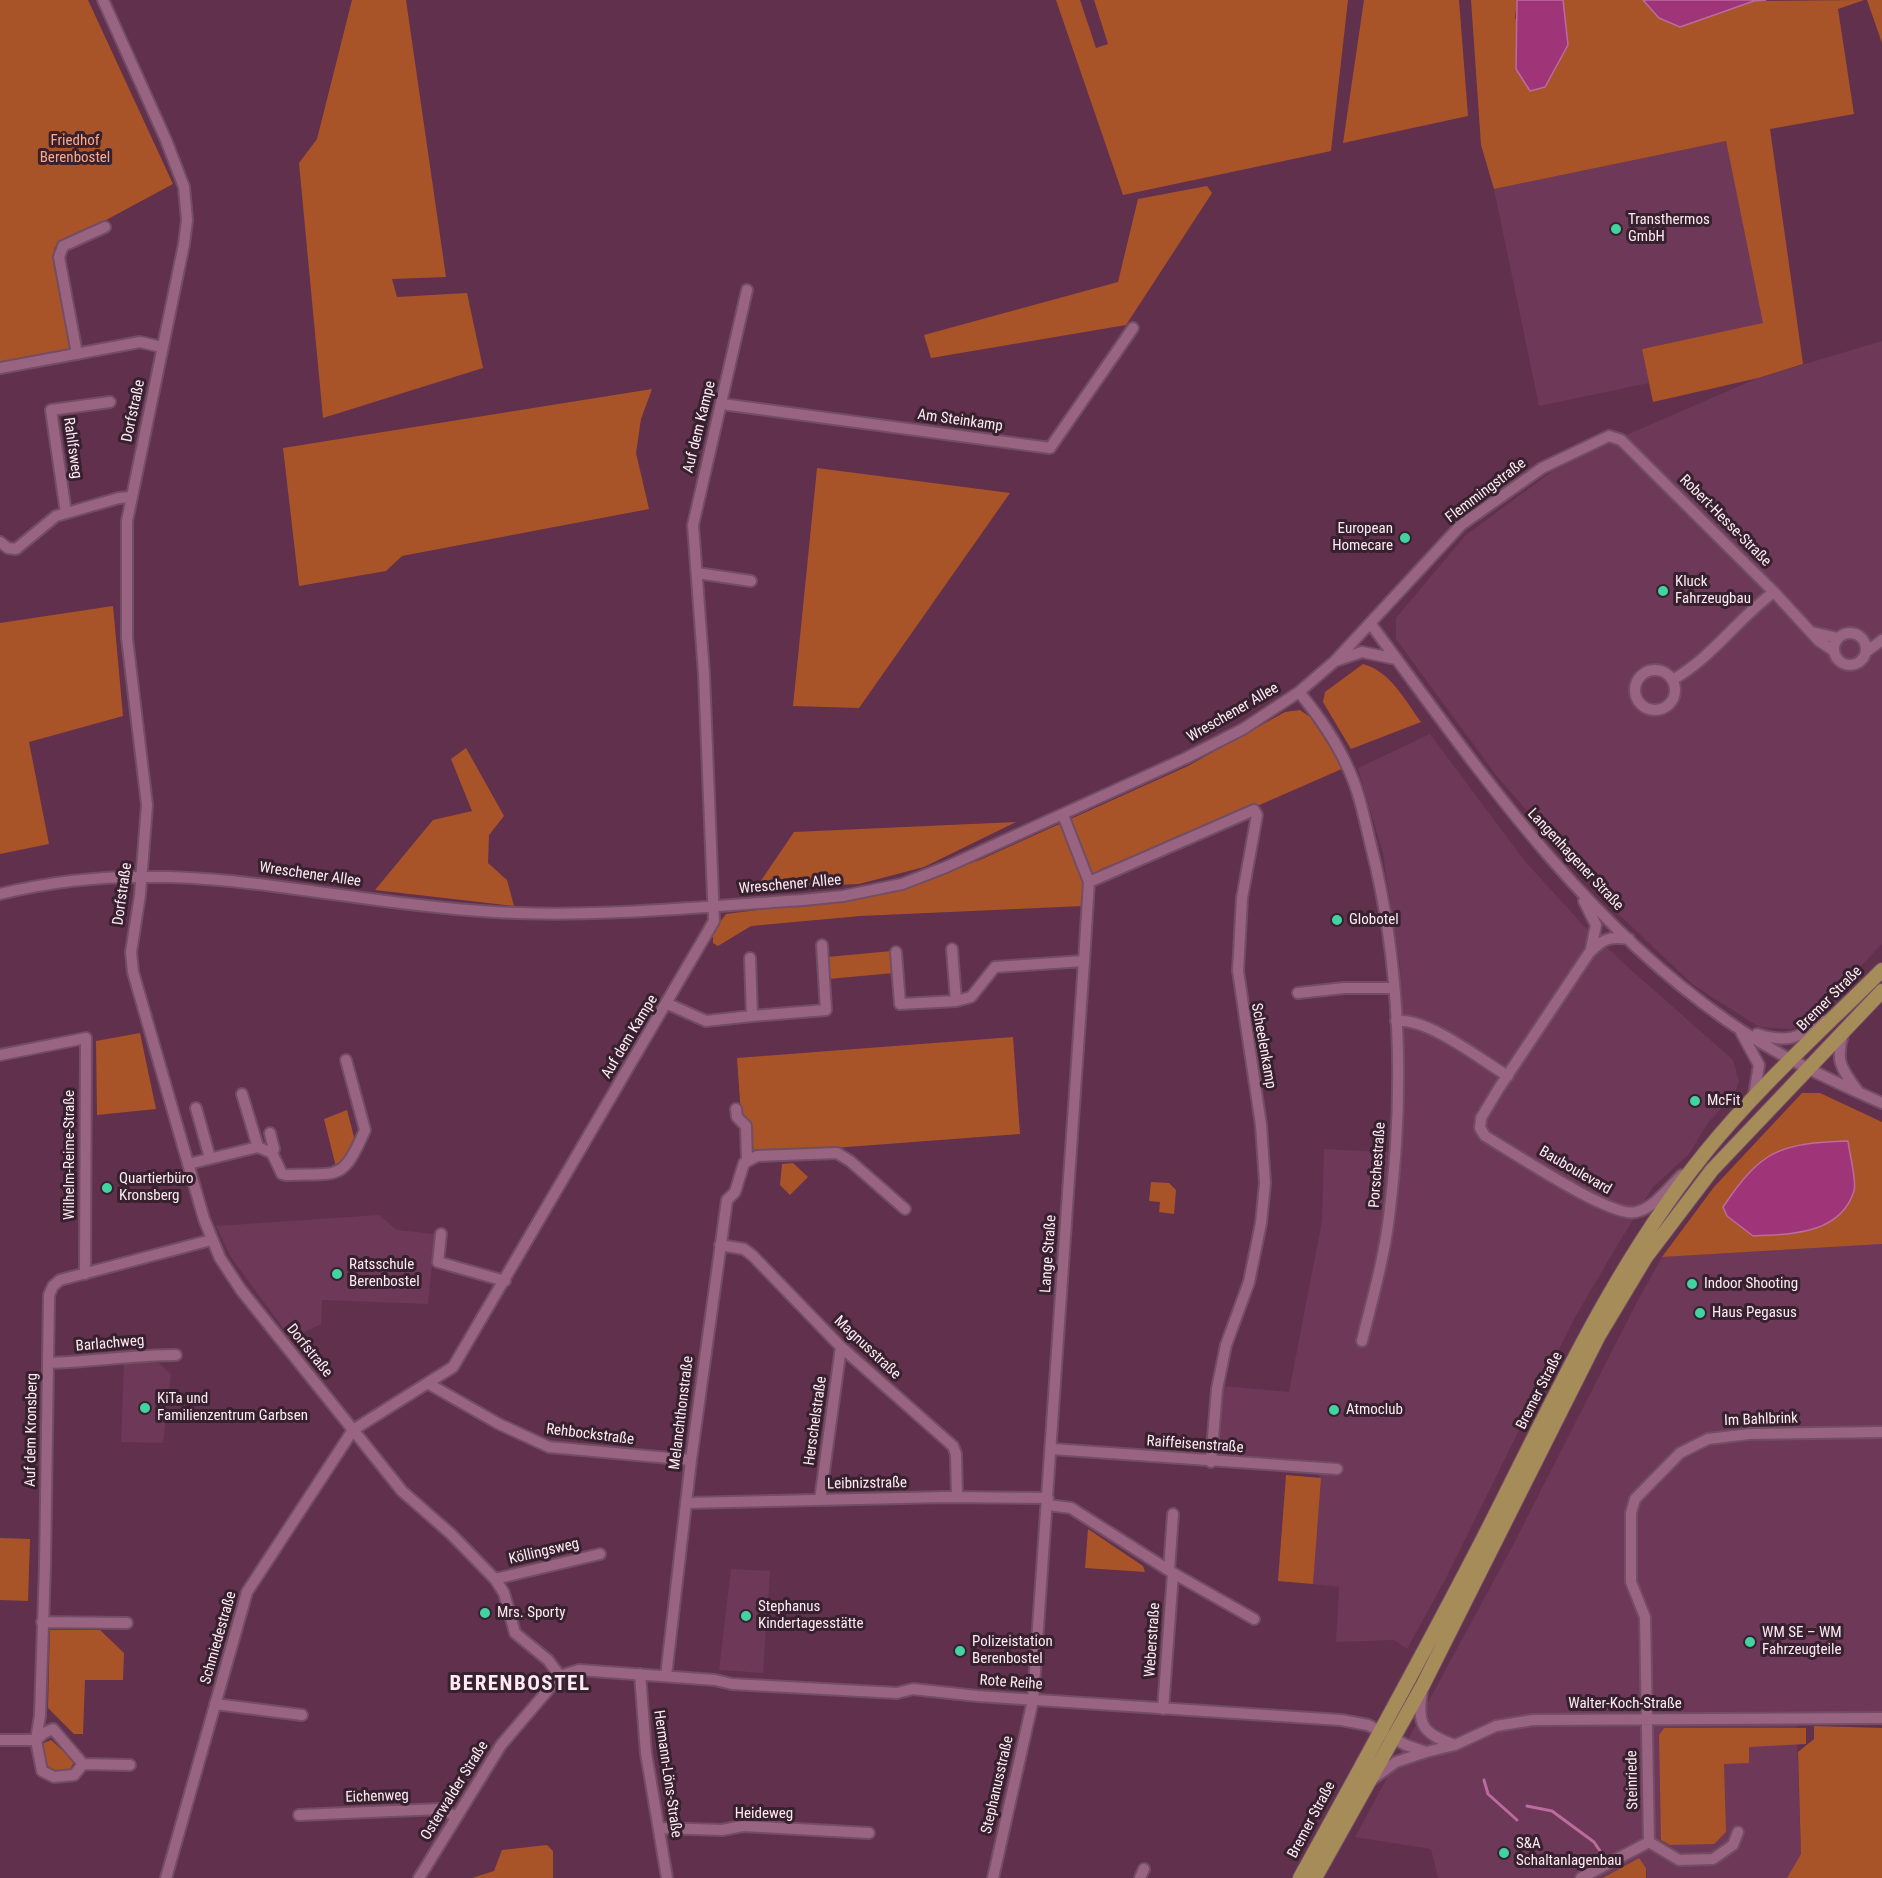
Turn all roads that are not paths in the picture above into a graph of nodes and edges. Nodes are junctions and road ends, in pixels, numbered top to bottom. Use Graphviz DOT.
graph roads {
  1 [pos="103,0"];
  2 [pos="105,228"];
  3 [pos="747,290"];
  4 [pos="1133,328"];
  5 [pos="162,347"];
  6 [pos="77,354"];
  7 [pos="0,368"];
  8 [pos="110,402"];
  9 [pos="722,404"];
  10 [pos="1613,437"];
  11 [pos="131,497"];
  12 [pos="66,513"];
  13 [pos="0,542"];
  14 [pos="697,573"];
  15 [pos="751,581"];
  16 [pos="1774,592"];
  17 [pos="1370,623"];
  18 [pos="1812,632"];
  19 [pos="1882,634"];
  20 [pos="1838,639"];
  21 [pos="1863,639"];
  22 [pos="1882,640"];
  23 [pos="1834,651"];
  24 [pos="1866,652"];
  25 [pos="1396,659"];
  26 [pos="1335,661"];
  27 [pos="1672,680"];
  28 [pos="1299,692"];
  29 [pos="1063,814"];
  30 [pos="142,875"];
  31 [pos="1089,882"];
  32 [pos="1579,891"];
  33 [pos="0,894"];
  34 [pos="715,906"];
  35 [pos="1629,939"];
  36 [pos="822,945"];
  37 [pos="952,949"];
  38 [pos="896,952"];
  39 [pos="1589,953"];
  40 [pos="750,958"];
  41 [pos="1084,961"];
  42 [pos="1882,970"];
  43 [pos="1393,988"];
  44 [pos="1882,991"];
  45 [pos="1298,993"];
  46 [pos="956,1001"];
  47 [pos="668,1004"];
  48 [pos="1848,1004"];
  49 [pos="752,1016"];
  50 [pos="1396,1021"];
  51 [pos="1739,1029"];
  52 [pos="1844,1030"];
  53 [pos="0,1055"];
  54 [pos="346,1060"];
  55 [pos="1793,1060"];
  56 [pos="1806,1068"];
  57 [pos="1508,1076"];
  58 [pos="1859,1093"];
  59 [pos="242,1094"];
  60 [pos="1750,1103"];
  61 [pos="1882,1103"];
  62 [pos="196,1108"];
  63 [pos="736,1109"];
  64 [pos="270,1133"];
  65 [pos="258,1147"];
  66 [pos="272,1153"];
  67 [pos="1704,1155"];
  68 [pos="210,1158"];
  69 [pos="747,1160"];
  70 [pos="188,1164"];
  71 [pos="905,1209"];
  72 [pos="441,1234"];
  73 [pos="211,1240"];
  74 [pos="720,1245"];
  75 [pos="85,1274"];
  76 [pos="505,1281"];
  77 [pos="1362,1341"];
  78 [pos="841,1347"];
  79 [pos="176,1355"];
  80 [pos="48,1363"];
  81 [pos="429,1384"];
  82 [pos="353,1430"];
  83 [pos="1882,1432"];
  84 [pos="1052,1449"];
  85 [pos="691,1460"];
  86 [pos="1211,1462"];
  87 [pos="1337,1470"];
  88 [pos="957,1497"];
  89 [pos="819,1500"];
  90 [pos="1048,1501"];
  91 [pos="686,1503"];
  92 [pos="1173,1514"];
  93 [pos="600,1554"];
  94 [pos="1171,1571"];
  95 [pos="495,1579"];
  96 [pos="1254,1619"];
  97 [pos="42,1622"];
  98 [pos="127,1623"];
  99 [pos="640,1674"];
  100 [pos="560,1676"];
  101 [pos="666,1676"];
  102 [pos="1423,1684"];
  103 [pos="1033,1700"];
  104 [pos="216,1704"];
  105 [pos="1163,1709"];
  106 [pos="302,1715"];
  107 [pos="1882,1718"];
  108 [pos="1647,1719"];
  109 [pos="1379,1731"];
  110 [pos="1393,1738"];
  111 [pos="0,1740"];
  112 [pos="36,1740"];
  113 [pos="1455,1745"];
  114 [pos="1426,1752"];
  115 [pos="83,1764"];
  116 [pos="130,1765"];
  117 [pos="1369,1782"];
  118 [pos="299,1815"];
  119 [pos="455,1816"];
  120 [pos="659,1828"];
  121 [pos="1738,1832"];
  122 [pos="869,1833"];
  123 [pos="1649,1842"];
  124 [pos="166,1878"];
  125 [pos="418,1878"];
  126 [pos="667,1878"];
  127 [pos="993,1878"];
  128 [pos="1300,1878"];
  129 [pos="1315,1878"];
  130 [pos="1581,1878"];
  1 -- 5 [label="street, Dorfstraße"];
  2 -- 6 [label="street"];
  3 -- 9 [label="street, Auf dem Kampe"];
  4 -- 9 [label="street, Am Steinkamp"];
  5 -- 6 [label="street"];
  5 -- 11 [label="street, Dorfstraße"];
  6 -- 7 [label="street"];
  8 -- 12 [label="street, Rahlfsweg"];
  9 -- 14 [label="street, Auf dem Kampe"];
  10 -- 16 [label="street, Robert-Hesse-Straße"];
  10 -- 17 [label="street, Flemmingstraße"];
  11 -- 12 [label="street"];
  11 -- 30 [label="street, Dorfstraße"];
  12 -- 13 [label="street"];
  14 -- 15 [label="street"];
  14 -- 34 [label="street, Auf dem Kampe"];
  16 -- 18 [label="street, Robert-Hesse-Straße"];
  16 -- 27 [label="street"];
  17 -- 25 [label="street, Langenhagener Straße"];
  17 -- 26 [label="street, Wreschener Allee"];
  18 -- 20 [label="street"];
  18 -- 23 [label="street, Robert-Hesse-Straße"];
  19 -- 21 [label="street"];
  20 -- 21 [label="street"];
  20 -- 23 [label="street"];
  21 -- 24 [label="street"];
  22 -- 24 [label="street"];
  23 -- 24 [label="street"];
  25 -- 26 [label="street"];
  25 -- 32 [label="street, Langenhagener Straße"];
  26 -- 28 [label="street, Wreschener Allee"];
  28 -- 29 [label="street, Wreschener Allee"];
  28 -- 43 [label="street, Porschestraße"];
  29 -- 31 [label="street, Lange Straße"];
  29 -- 34 [label="street, Wreschener Allee"];
  30 -- 33 [label="street, Wreschener Allee"];
  30 -- 34 [label="street, Wreschener Allee"];
  30 -- 70 [label="street, Dorfstraße"];
  31 -- 41 [label="street, Lange Straße"];
  31 -- 86 [label="street, Scheelenkamp"];
  32 -- 35 [label="street, Langenhagener Straße"];
  32 -- 39 [label="street, Bauboulevard"];
  34 -- 47 [label="street, Auf dem Kampe"];
  35 -- 39 [label="street, Bauboulevard"];
  35 -- 51 [label="street, Langenhagener Straße"];
  36 -- 49 [label="street"];
  37 -- 46 [label="street"];
  38 -- 46 [label="street"];
  39 -- 57 [label="street, Bauboulevard"];
  40 -- 49 [label="street"];
  41 -- 46 [label="street"];
  41 -- 84 [label="street, Lange Straße"];
  42 -- 48 [label="main road, Bremer Straße"];
  43 -- 45 [label="street"];
  43 -- 50 [label="street, Porschestraße"];
  44 -- 52 [label="main road, Bremer Straße"];
  47 -- 49 [label="street"];
  47 -- 76 [label="street, Auf dem Kampe"];
  48 -- 51 [label="street"];
  48 -- 55 [label="main road, Bremer Straße"];
  50 -- 57 [label="street"];
  50 -- 77 [label="street, Porschestraße"];
  51 -- 55 [label="street, Langenhagener Straße"];
  51 -- 60 [label="street"];
  52 -- 56 [label="main road, Bremer Straße"];
  52 -- 58 [label="street"];
  53 -- 75 [label="street, Wilhelm-Reime-Straße"];
  54 -- 66 [label="street"];
  55 -- 56 [label="street, Langenhagener Straße"];
  55 -- 60 [label="main road, Bremer Straße"];
  56 -- 58 [label="street, Langenhagener Straße"];
  56 -- 102 [label="main road, Bremer Straße"];
  57 -- 67 [label="street, Bauboulevard"];
  58 -- 61 [label="street, Langenhagener Straße"];
  59 -- 65 [label="street"];
  60 -- 67 [label="main road, Bremer Straße"];
  62 -- 68 [label="street"];
  63 -- 69 [label="street, Melanchthonstraße"];
  64 -- 66 [label="street"];
  65 -- 66 [label="street"];
  65 -- 68 [label="street"];
  67 -- 109 [label="main road, Bremer Straße"];
  68 -- 70 [label="street"];
  69 -- 71 [label="street"];
  69 -- 74 [label="street, Melanchthonstraße"];
  70 -- 73 [label="street, Dorfstraße"];
  72 -- 76 [label="street"];
  73 -- 75 [label="street, Auf dem Kronsberg"];
  73 -- 82 [label="street, Dorfstraße"];
  74 -- 78 [label="street, Magnusstraße"];
  74 -- 85 [label="street, Melanchthonstraße"];
  75 -- 80 [label="street, Auf dem Kronsberg"];
  76 -- 81 [label="street, Auf dem Kampe"];
  78 -- 88 [label="street, Magnusstraße"];
  78 -- 89 [label="street, Herschelstraße"];
  79 -- 80 [label="street, Barlachweg"];
  80 -- 97 [label="street, Auf dem Kronsberg"];
  81 -- 82 [label="street, Auf dem Kampe"];
  81 -- 85 [label="street, Rehbockstraße"];
  82 -- 95 [label="street, Dorfstraße"];
  82 -- 104 [label="street, Schmiedestraße"];
  83 -- 108 [label="street, Im Bahlbrink"];
  84 -- 86 [label="street, Raiffeisenstraße"];
  84 -- 90 [label="street, Lange Straße"];
  85 -- 91 [label="street, Melanchthonstraße"];
  86 -- 87 [label="street, Raiffeisenstraße"];
  88 -- 89 [label="street, Leibnizstraße"];
  88 -- 90 [label="street, Leibnizstraße"];
  89 -- 91 [label="street, Leibnizstraße"];
  90 -- 94 [label="street, Leibnizstraße"];
  90 -- 103 [label="street, Lange Straße"];
  91 -- 101 [label="street, Melanchthonstraße"];
  92 -- 94 [label="street"];
  93 -- 95 [label="street, Köllingsweg"];
  94 -- 96 [label="street, Leibnizstraße"];
  94 -- 105 [label="street, Weberstraße"];
  95 -- 100 [label="street, Dorfstraße"];
  97 -- 98 [label="street"];
  97 -- 112 [label="street, Auf dem Kronsberg"];
  99 -- 100 [label="street"];
  99 -- 101 [label="street, Rote Reihe"];
  99 -- 120 [label="street, Hermann-Löns-Straße"];
  100 -- 119 [label="street, Osterwalder Straße"];
  101 -- 103 [label="street, Rote Reihe"];
  102 -- 110 [label="main road, Bremer Straße"];
  102 -- 113 [label="street"];
  103 -- 105 [label="street, Rote Reihe"];
  103 -- 127 [label="street, Stephanusstraße"];
  104 -- 106 [label="street"];
  104 -- 124 [label="street, Schmiedestraße"];
  105 -- 109 [label="street, Rote Reihe"];
  107 -- 108 [label="street, Walter-Koch-Straße"];
  108 -- 113 [label="street, Walter-Koch-Straße"];
  108 -- 123 [label="street, Steinriede"];
  109 -- 110 [label="street"];
  109 -- 128 [label="main road, Bremer Straße"];
  110 -- 114 [label="street"];
  110 -- 117 [label="main road, Bremer Straße"];
  111 -- 112 [label="street"];
  112 -- 115 [label="street"];
  112 -- 115 [label="street, Auf dem Kronsberg"];
  113 -- 114 [label="street, Walter-Koch-Straße"];
  114 -- 117 [label="street, Walter-Koch-Straße"];
  115 -- 116 [label="street"];
  117 -- 129 [label="main road, Bremer Straße"];
  118 -- 119 [label="street, Eichenweg"];
  119 -- 125 [label="street, Osterwalder Straße"];
  120 -- 122 [label="street, Heideweg"];
  120 -- 126 [label="street, Hermann-Löns-Straße"];
  121 -- 123 [label="street"];
  123 -- 130 [label="street"];
}
